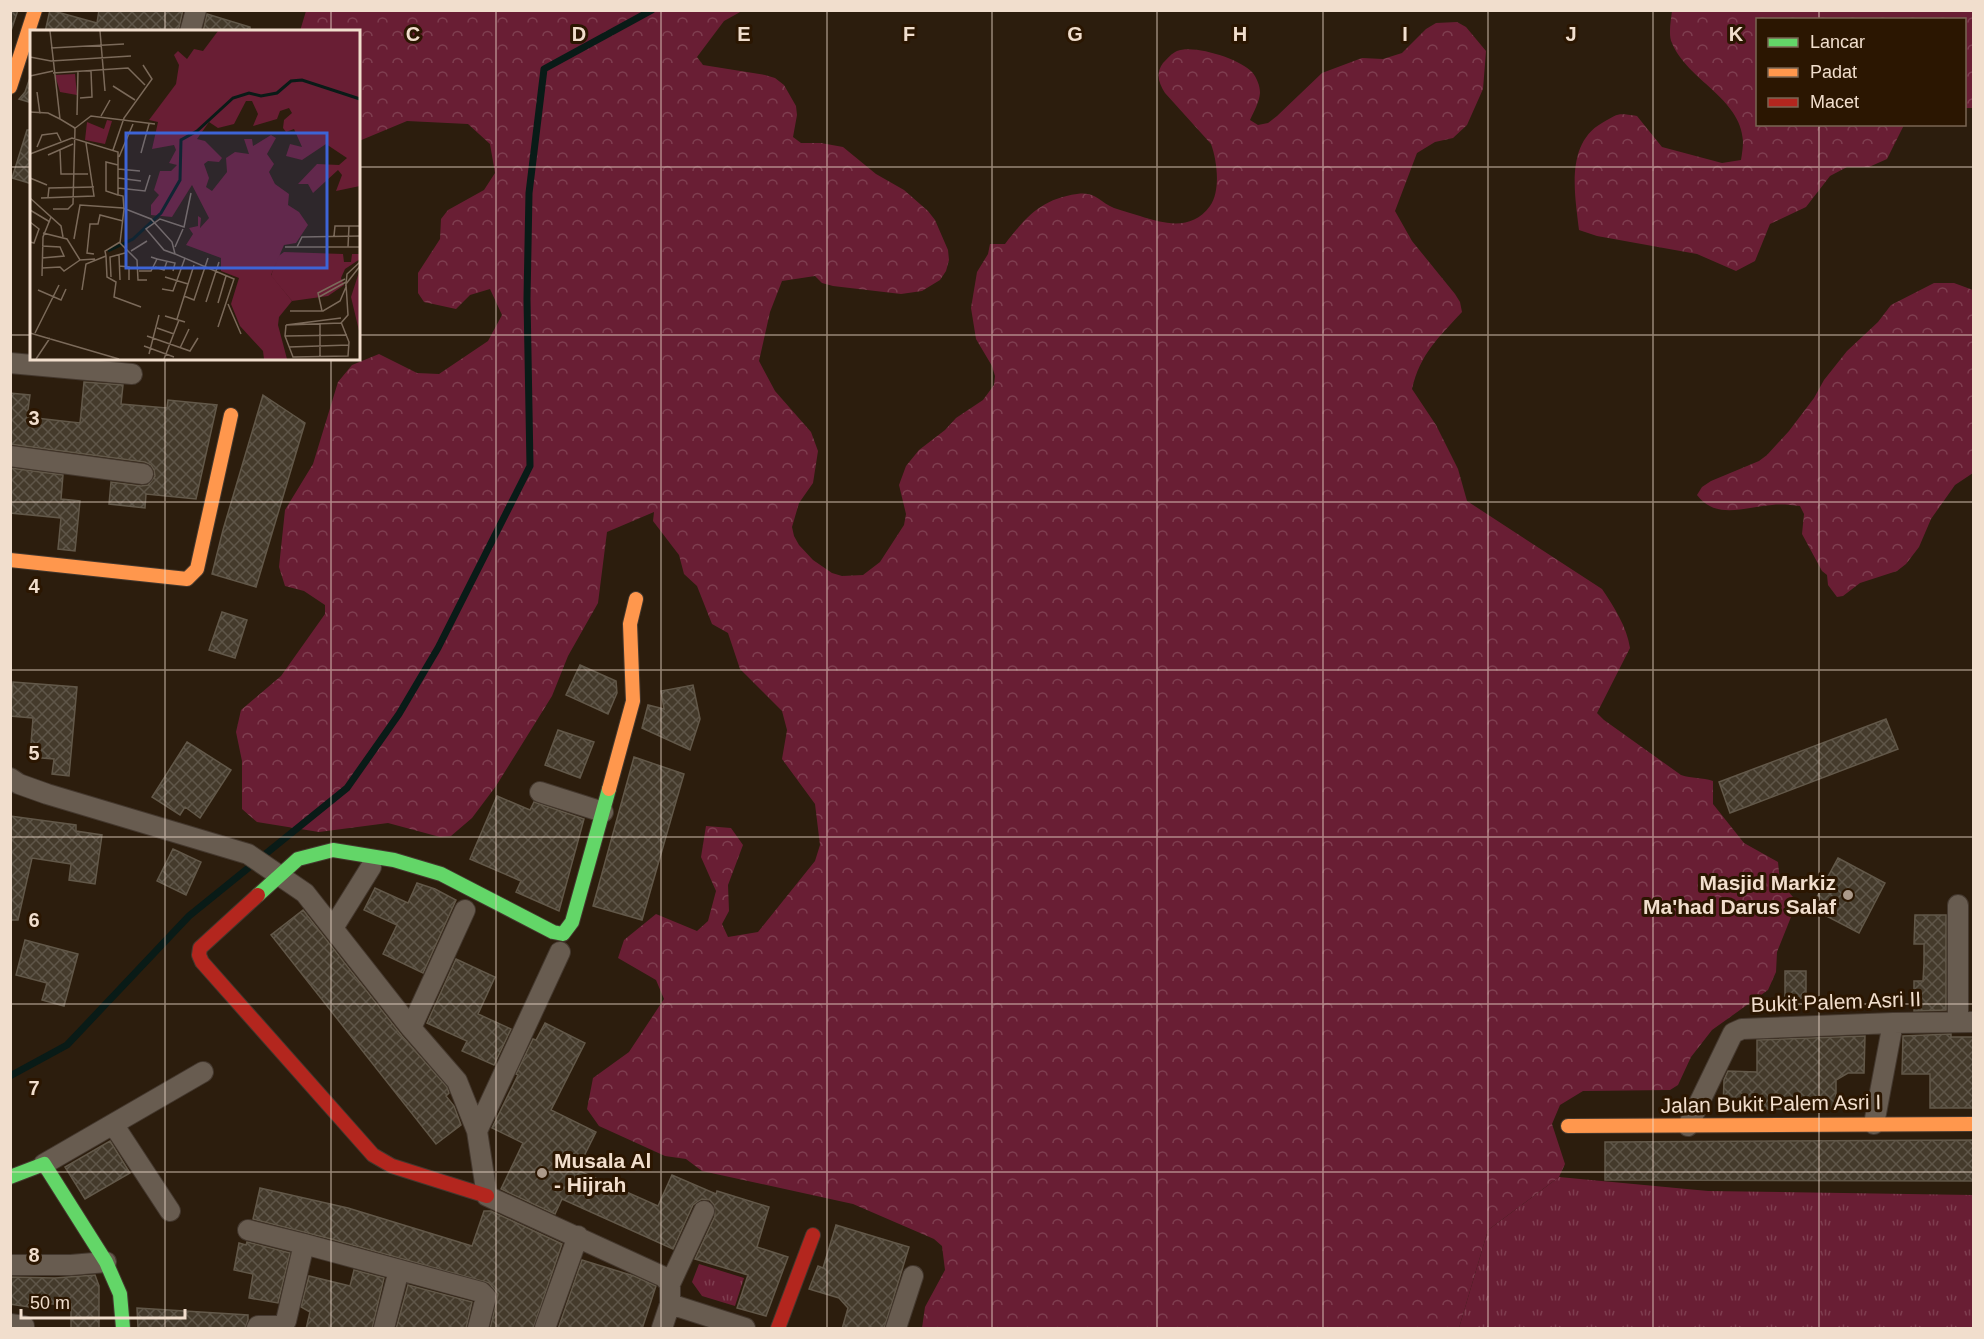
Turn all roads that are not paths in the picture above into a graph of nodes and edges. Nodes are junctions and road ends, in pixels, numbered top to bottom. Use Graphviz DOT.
graph roads {
  1 [pos="35,10"];
  2 [pos="196,10"];
  3 [pos="191,30"];
  4 [pos="10,87"];
  5 [pos="10,363"];
  6 [pos="132,374"];
  7 [pos="231,415"];
  8 [pos="10,456"];
  9 [pos="143,474"];
  10 [pos="10,560"];
  11 [pos="636,599"];
  12 [pos="10,778"];
  13 [pos="540,792"];
  14 [pos="603,812"];
  15 [pos="264,865"];
  16 [pos="371,867"];
  17 [pos="1958,904"];
  18 [pos="465,910"];
  19 [pos="333,928"];
  20 [pos="560,952"];
  21 [pos="1966,1022"];
  22 [pos="1893,1023"];
  23 [pos="411,1028"];
  24 [pos="203,1072"];
  25 [pos="113,1124"];
  26 [pos="1874,1124"];
  27 [pos="1974,1124"];
  28 [pos="1568,1126"];
  29 [pos="1688,1126"];
  30 [pos="477,1131"];
  31 [pos="44,1164"];
  32 [pos="10,1177"];
  33 [pos="487,1196"];
  34 [pos="170,1210"];
  35 [pos="704,1211"];
  36 [pos="248,1230"];
  37 [pos="813,1235"];
  38 [pos="578,1236"];
  39 [pos="304,1244"];
  40 [pos="106,1262"];
  41 [pos="10,1265"];
  42 [pos="399,1270"];
  43 [pos="913,1276"];
  44 [pos="670,1284"];
  45 [pos="670,1304"];
  46 [pos="10,1324"];
  47 [pos="283,1327"];
  48 [pos="24,1329"];
  49 [pos="123,1329"];
  50 [pos="257,1329"];
  51 [pos="384,1329"];
  52 [pos="478,1329"];
  53 [pos="545,1329"];
  54 [pos="662,1329"];
  55 [pos="746,1329"];
  56 [pos="778,1329"];
  57 [pos="896,1329"];
  1 -- 4 [label="street"];
  2 -- 3 [label="street"];
  5 -- 6 [label="street"];
  7 -- 10 [label="street"];
  8 -- 9 [label="street"];
  11 -- 14 [label="street"];
  12 -- 15 [label="street"];
  13 -- 14 [label="street"];
  14 -- 15 [label="street"];
  15 -- 19 [label="street"];
  15 -- 33 [label="street"];
  16 -- 19 [label="street"];
  17 -- 21 [label="street"];
  18 -- 23 [label="street"];
  19 -- 23 [label="street"];
  20 -- 30 [label="street"];
  21 -- 22 [label="street, Bukit Palem Asri II"];
  22 -- 26 [label="street"];
  22 -- 29 [label="street, Bukit Palem Asri II"];
  23 -- 30 [label="street"];
  24 -- 25 [label="street"];
  25 -- 31 [label="street"];
  25 -- 34 [label="street"];
  26 -- 27 [label="street, Jalan Bukit Palem Asri I"];
  26 -- 29 [label="street, Jalan Bukit Palem Asri I"];
  28 -- 29 [label="street, Jalan Bukit Palem Asri I"];
  30 -- 33 [label="street"];
  31 -- 32 [label="street"];
  31 -- 40 [label="street"];
  33 -- 38 [label="street"];
  35 -- 44 [label="street"];
  36 -- 39 [label="street"];
  37 -- 56 [label="street"];
  38 -- 44 [label="street"];
  38 -- 53 [label="street"];
  39 -- 42 [label="street"];
  39 -- 47 [label="street"];
  40 -- 41 [label="street"];
  40 -- 49 [label="street"];
  42 -- 51 [label="street"];
  42 -- 52 [label="street"];
  43 -- 57 [label="street"];
  44 -- 45 [label="street"];
  45 -- 54 [label="street"];
  45 -- 55 [label="street"];
  46 -- 48 [label="street"];
  47 -- 50 [label="street"];
}
